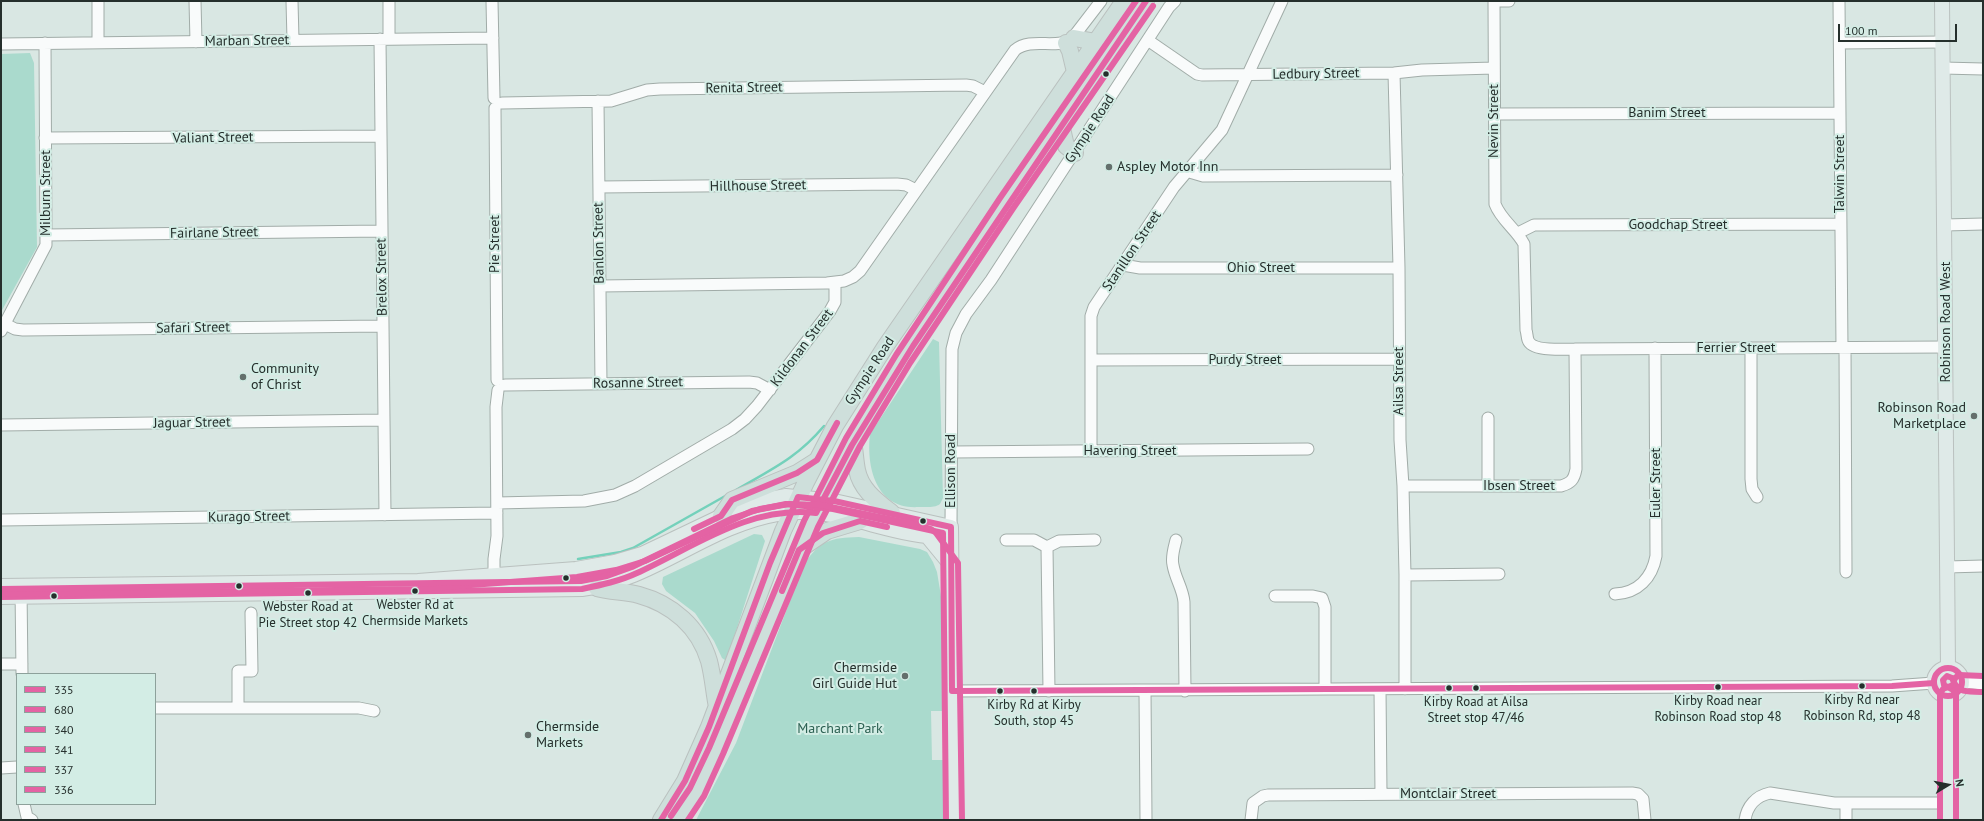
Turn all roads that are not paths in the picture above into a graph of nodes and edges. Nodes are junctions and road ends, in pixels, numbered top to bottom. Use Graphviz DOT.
graph roads {
  1 [pos="98,1"];
  2 [pos="195,1"];
  3 [pos="292,1"];
  4 [pos="389,1"];
  5 [pos="492,1"];
  6 [pos="1101,1"];
  7 [pos="1124,1"];
  8 [pos="1146,1"];
  9 [pos="1176,1"];
  10 [pos="1282,1"];
  11 [pos="1494,1"];
  12 [pos="1508,1"];
  13 [pos="1839,1"];
  14 [pos="1942,1"];
  15 [pos="493,38"];
  16 [pos="385,39"];
  17 [pos="293,40"];
  18 [pos="1070,41"];
  19 [pos="1148,41"];
  20 [pos="196,42"];
  21 [pos="1096,42"];
  22 [pos="1943,42"];
  23 [pos="45,43"];
  24 [pos="98,43"];
  25 [pos="1840,43"];
  26 [pos="1,44"];
  27 [pos="1494,68"];
  28 [pos="1943,68"];
  29 [pos="1983,69"];
  30 [pos="1075,72"];
  31 [pos="1394,73"];
  32 [pos="1249,74"];
  33 [pos="985,92"];
  34 [pos="598,101"];
  35 [pos="497,103"];
  36 [pos="1840,113"];
  37 [pos="1495,114"];
  38 [pos="1062,124"];
  39 [pos="381,136"];
  40 [pos="45,138"];
  41 [pos="1075,154"];
  42 [pos="1186,171"];
  43 [pos="1397,175"];
  44 [pos="599,187"];
  45 [pos="916,190"];
  46 [pos="1840,224"];
  47 [pos="1983,224"];
  48 [pos="1945,225"];
  49 [pos="382,231"];
  50 [pos="1518,233"];
  51 [pos="46,235"];
  52 [pos="1123,265"];
  53 [pos="1399,268"];
  54 [pos="836,283"];
  55 [pos="600,286"];
  56 [pos="383,326"];
  57 [pos="3,328"];
  58 [pos="954,339"];
  59 [pos="1946,347"];
  60 [pos="1655,348"];
  61 [pos="1751,348"];
  62 [pos="1843,348"];
  63 [pos="1575,349"];
  64 [pos="1399,359"];
  65 [pos="1091,360"];
  66 [pos="600,384"];
  67 [pos="500,385"];
  68 [pos="770,390"];
  69 [pos="1488,418"];
  70 [pos="384,420"];
  71 [pos="1,425"];
  72 [pos="852,442"];
  73 [pos="1308,450"];
  74 [pos="1091,451"];
  75 [pos="952,452"];
  76 [pos="817,460"];
  77 [pos="1488,485"];
  78 [pos="1403,486"];
  79 [pos="798,497"];
  80 [pos="1757,497"];
  81 [pos="819,506"];
  82 [pos="497,508"];
  83 [pos="792,512"];
  84 [pos="892,513"];
  85 [pos="385,515"];
  86 [pos="721,516"];
  87 [pos="1,520"];
  88 [pos="860,521"];
  89 [pos="951,532"];
  90 [pos="927,536"];
  91 [pos="1006,540"];
  92 [pos="1095,540"];
  93 [pos="1176,540"];
  94 [pos="1046,546"];
  95 [pos="799,550"];
  96 [pos="950,564"];
  97 [pos="1983,566"];
  98 [pos="1947,567"];
  99 [pos="1846,572"];
  100 [pos="1499,574"];
  101 [pos="498,575"];
  102 [pos="1405,575"];
  103 [pos="1,586"];
  104 [pos="597,588"];
  105 [pos="498,591"];
  106 [pos="21,592"];
  107 [pos="1615,594"];
  108 [pos="1275,596"];
  109 [pos="1,597"];
  110 [pos="251,613"];
  111 [pos="1,664"];
  112 [pos="1948,668"];
  113 [pos="22,669"];
  114 [pos="1962,682"];
  115 [pos="1934,683"];
  116 [pos="1983,684"];
  117 [pos="1380,689"];
  118 [pos="1405,689"];
  119 [pos="1325,690"];
  120 [pos="952,691"];
  121 [pos="1145,691"];
  122 [pos="1185,691"];
  123 [pos="1049,692"];
  124 [pos="1948,696"];
  125 [pos="717,707"];
  126 [pos="156,708"];
  127 [pos="238,708"];
  128 [pos="374,711"];
  129 [pos="16,767"];
  130 [pos="1,768"];
  131 [pos="1380,794"];
  132 [pos="1846,803"];
  133 [pos="1948,803"];
  134 [pos="24,805"];
  135 [pos="29,819"];
  136 [pos="661,820"];
  137 [pos="678,820"];
  138 [pos="954,820"];
  139 [pos="1146,820"];
  140 [pos="1251,820"];
  141 [pos="1645,820"];
  142 [pos="1745,820"];
  143 [pos="1846,820"];
  144 [pos="1948,820"];
  1 -- 24 [label="street"];
  2 -- 20 [label="street"];
  3 -- 17 [label="street"];
  4 -- 16 [label="street, Brelox Street"];
  5 -- 15 [label="street, Pie Street"];
  6 -- 18 [label="street"];
  7 -- 21 [label="highway, Gympie Road"];
  8 -- 38 [label="highway, Gympie Road"];
  9 -- 19 [label="street, Gympie Road"];
  10 -- 32 [label="street, Stanillon Street"];
  11 -- 12 [label="street"];
  11 -- 27 [label="street, Nevin Street"];
  13 -- 25 [label="street, Talwin Street"];
  14 -- 22 [label="main road, Robinson Road West"];
  15 -- 16 [label="street, Marban Street"];
  15 -- 35 [label="street, Pie Street"];
  16 -- 17 [label="street, Marban Street"];
  16 -- 39 [label="street, Brelox Street"];
  17 -- 20 [label="street, Marban Street"];
  18 -- 21 [label="highway"];
  18 -- 30 [label="highway"];
  18 -- 33 [label="street"];
  19 -- 32 [label="street, Ledbury Street"];
  19 -- 41 [label="street, Gympie Road"];
  20 -- 24 [label="street, Marban Street"];
  21 -- 30 [label="highway, Gympie Road"];
  22 -- 25 [label="street"];
  22 -- 28 [label="main road, Robinson Road West"];
  23 -- 24 [label="street, Marban Street"];
  23 -- 26 [label="street, Marban Street"];
  23 -- 40 [label="street, Milburn Street"];
  25 -- 36 [label="street, Talwin Street"];
  27 -- 31 [label="street, Ledbury Street"];
  27 -- 37 [label="street, Nevin Street"];
  28 -- 29 [label="street"];
  28 -- 48 [label="main road, Robinson Road West"];
  30 -- 76 [label="highway, Gympie Road"];
  31 -- 32 [label="street, Ledbury Street"];
  31 -- 43 [label="street, Ailsa Street"];
  32 -- 42 [label="street, Stanillon Street"];
  33 -- 34 [label="street, Renita Street"];
  33 -- 45 [label="street"];
  34 -- 35 [label="street, Renita Street"];
  34 -- 44 [label="street, Banlon Street"];
  35 -- 67 [label="street, Pie Street"];
  36 -- 37 [label="street, Banim Street"];
  36 -- 46 [label="street, Talwin Street"];
  37 -- 50 [label="street, Nevin Street"];
  38 -- 41 [label="highway"];
  38 -- 72 [label="highway, Gympie Road"];
  39 -- 40 [label="street, Valiant Street"];
  39 -- 49 [label="street, Brelox Street"];
  40 -- 51 [label="street, Milburn Street"];
  41 -- 58 [label="street, Gympie Road"];
  42 -- 43 [label="street"];
  42 -- 52 [label="street, Stanillon Street"];
  43 -- 53 [label="street, Ailsa Street"];
  44 -- 45 [label="street, Hillhouse Street"];
  44 -- 55 [label="street, Banlon Street"];
  45 -- 54 [label="street"];
  46 -- 50 [label="street, Goodchap Street"];
  46 -- 62 [label="street, Talwin Street"];
  47 -- 48 [label="street"];
  48 -- 59 [label="main road, Robinson Road West"];
  49 -- 51 [label="street, Fairlane Street"];
  49 -- 56 [label="street, Brelox Street"];
  50 -- 63 [label="street, Ferrier Street"];
  51 -- 57 [label="street, Milburn Street"];
  52 -- 53 [label="street, Ohio Street"];
  52 -- 65 [label="street, Stanillon Street"];
  53 -- 64 [label="street, Ailsa Street"];
  54 -- 55 [label="street"];
  54 -- 68 [label="street, Kildonan Street"];
  55 -- 66 [label="street, Banlon Street"];
  56 -- 57 [label="street, Safari Street"];
  56 -- 70 [label="street, Brelox Street"];
  58 -- 75 [label="street, Ellison Road"];
  59 -- 62 [label="street, Ferrier Street"];
  59 -- 98 [label="main road, Robinson Road West"];
  60 -- 61 [label="street, Ferrier Street"];
  60 -- 63 [label="street, Ferrier Street"];
  60 -- 107 [label="street, Euler Street"];
  61 -- 62 [label="street, Ferrier Street"];
  61 -- 80 [label="street"];
  62 -- 99 [label="street, Talwin Street"];
  63 -- 77 [label="street, Ibsen Street"];
  64 -- 65 [label="street, Purdy Street"];
  64 -- 78 [label="street, Ailsa Street"];
  65 -- 74 [label="street, Stanillon Street"];
  66 -- 67 [label="street, Rosanne Street"];
  66 -- 68 [label="street, Rosanne Street"];
  67 -- 82 [label="street, Pie Street"];
  68 -- 82 [label="street, Kildonan Street"];
  69 -- 77 [label="street"];
  70 -- 71 [label="street, Jaguar Street"];
  70 -- 85 [label="street, Brelox Street"];
  72 -- 81 [label="highway, Gympie Road"];
  72 -- 84 [label="highway"];
  73 -- 74 [label="street, Havering Street"];
  74 -- 75 [label="street, Havering Street"];
  75 -- 89 [label="street, Ellison Road"];
  76 -- 79 [label="highway, Gympie Road"];
  76 -- 86 [label="highway"];
  77 -- 78 [label="street, Ibsen Street"];
  78 -- 102 [label="street, Ailsa Street"];
  79 -- 81 [label="main road"];
  79 -- 83 [label="highway, Gympie Road"];
  79 -- 86 [label="main road"];
  81 -- 83 [label="main road"];
  81 -- 84 [label="main road"];
  81 -- 88 [label="main road"];
  81 -- 95 [label="highway, Gympie Road"];
  82 -- 85 [label="street, Kurago Street"];
  82 -- 101 [label="street, Pie Street"];
  83 -- 104 [label="main road"];
  83 -- 125 [label="highway, Gympie Road"];
  84 -- 89 [label="main road"];
  85 -- 87 [label="street, Kurago Street"];
  86 -- 101 [label="main road"];
  88 -- 90 [label="main road"];
  88 -- 95 [label="highway"];
  89 -- 90 [label="main road"];
  89 -- 96 [label="main road, Ellison Road"];
  90 -- 96 [label="main road"];
  91 -- 94 [label="street"];
  92 -- 94 [label="street"];
  93 -- 122 [label="street"];
  94 -- 123 [label="street"];
  95 -- 137 [label="highway, Gympie Road"];
  96 -- 120 [label="main road, Ellison Road"];
  97 -- 98 [label="street"];
  98 -- 112 [label="main road, Robinson Road West"];
  100 -- 102 [label="street"];
  101 -- 105 [label="street, Pie Street"];
  101 -- 106 [label="main road"];
  102 -- 118 [label="street, Ailsa Street"];
  103 -- 106 [label="main road"];
  104 -- 105 [label="main road"];
  104 -- 125 [label="highway"];
  105 -- 106 [label="main road"];
  106 -- 109 [label="main road"];
  106 -- 113 [label="street"];
  108 -- 119 [label="street"];
  110 -- 127 [label="street"];
  111 -- 113 [label="street"];
  112 -- 114 [label="main road"];
  112 -- 115 [label="main road"];
  114 -- 116 [label="street"];
  114 -- 124 [label="main road"];
  115 -- 118 [label="street"];
  115 -- 124 [label="main road"];
  117 -- 118 [label="street"];
  117 -- 119 [label="street"];
  117 -- 131 [label="street"];
  119 -- 122 [label="street"];
  120 -- 123 [label="street"];
  120 -- 138 [label="main road, Ellison Road"];
  121 -- 122 [label="street"];
  121 -- 123 [label="street"];
  121 -- 139 [label="street"];
  124 -- 133 [label="main road"];
  125 -- 136 [label="highway, Gympie Road"];
  126 -- 127 [label="street"];
  127 -- 128 [label="street"];
  129 -- 130 [label="street"];
  131 -- 140 [label="street, Montclair Street"];
  131 -- 141 [label="street, Montclair Street"];
  132 -- 133 [label="street"];
  132 -- 142 [label="street"];
  132 -- 143 [label="street"];
  133 -- 144 [label="main road"];
  134 -- 135 [label="street"];
}
